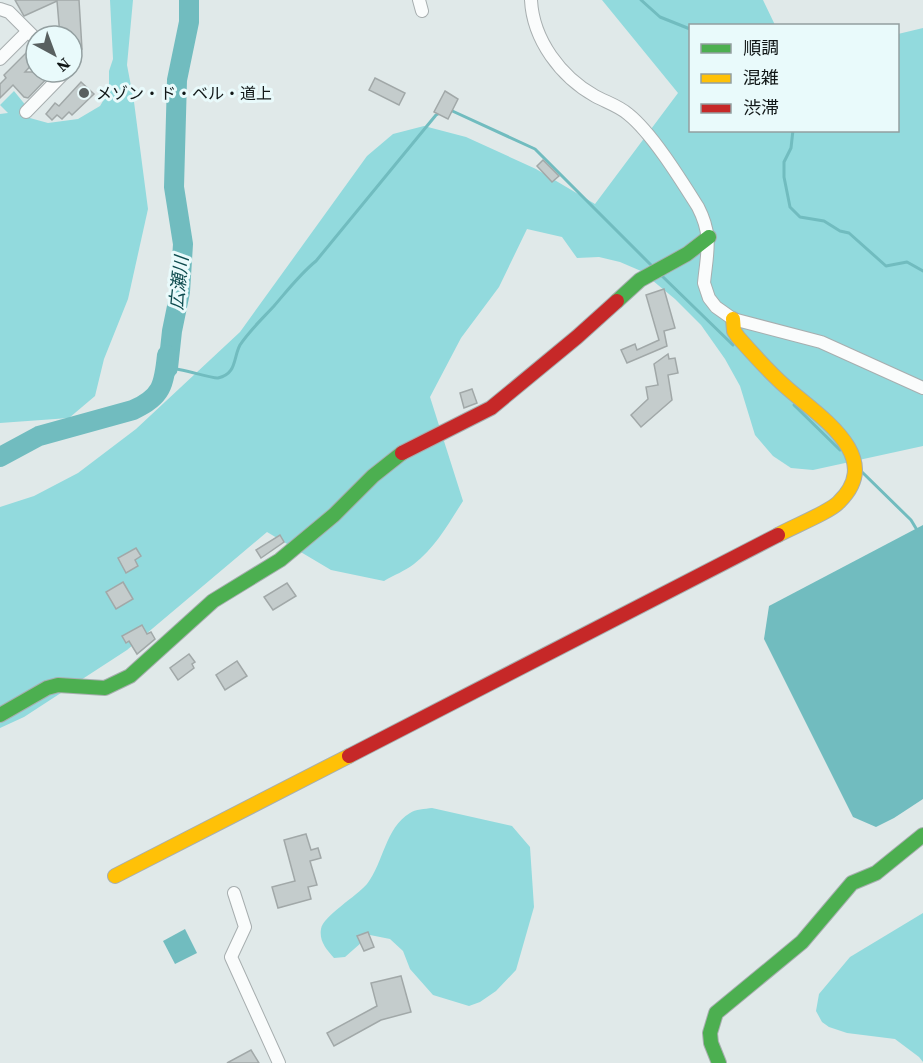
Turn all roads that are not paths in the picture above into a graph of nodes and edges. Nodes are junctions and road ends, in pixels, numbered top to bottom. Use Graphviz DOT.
graph roads {
  1 [pos="531,0"];
  2 [pos="0,9"];
  3 [pos="24,28"];
  4 [pos="24,42"];
  5 [pos="0,59"];
  6 [pos="54,84"];
  7 [pos="26,112"];
  8 [pos="709,237"];
  9 [pos="733,319"];
  10 [pos="923,388"];
  11 [pos="0,715"];
  12 [pos="923,835"];
  13 [pos="114,876"];
  14 [pos="234,893"];
  15 [pos="279,1063"];
  16 [pos="719,1063"];
  1 -- 8 [label="street"];
  2 -- 3 [label="street"];
  4 -- 5 [label="street"];
  6 -- 7 [label="street"];
  8 -- 9 [label="street"];
  8 -- 11 [label="street"];
  9 -- 10 [label="street"];
  9 -- 13 [label="street"];
  12 -- 16 [label="street"];
  14 -- 15 [label="street"];
}
